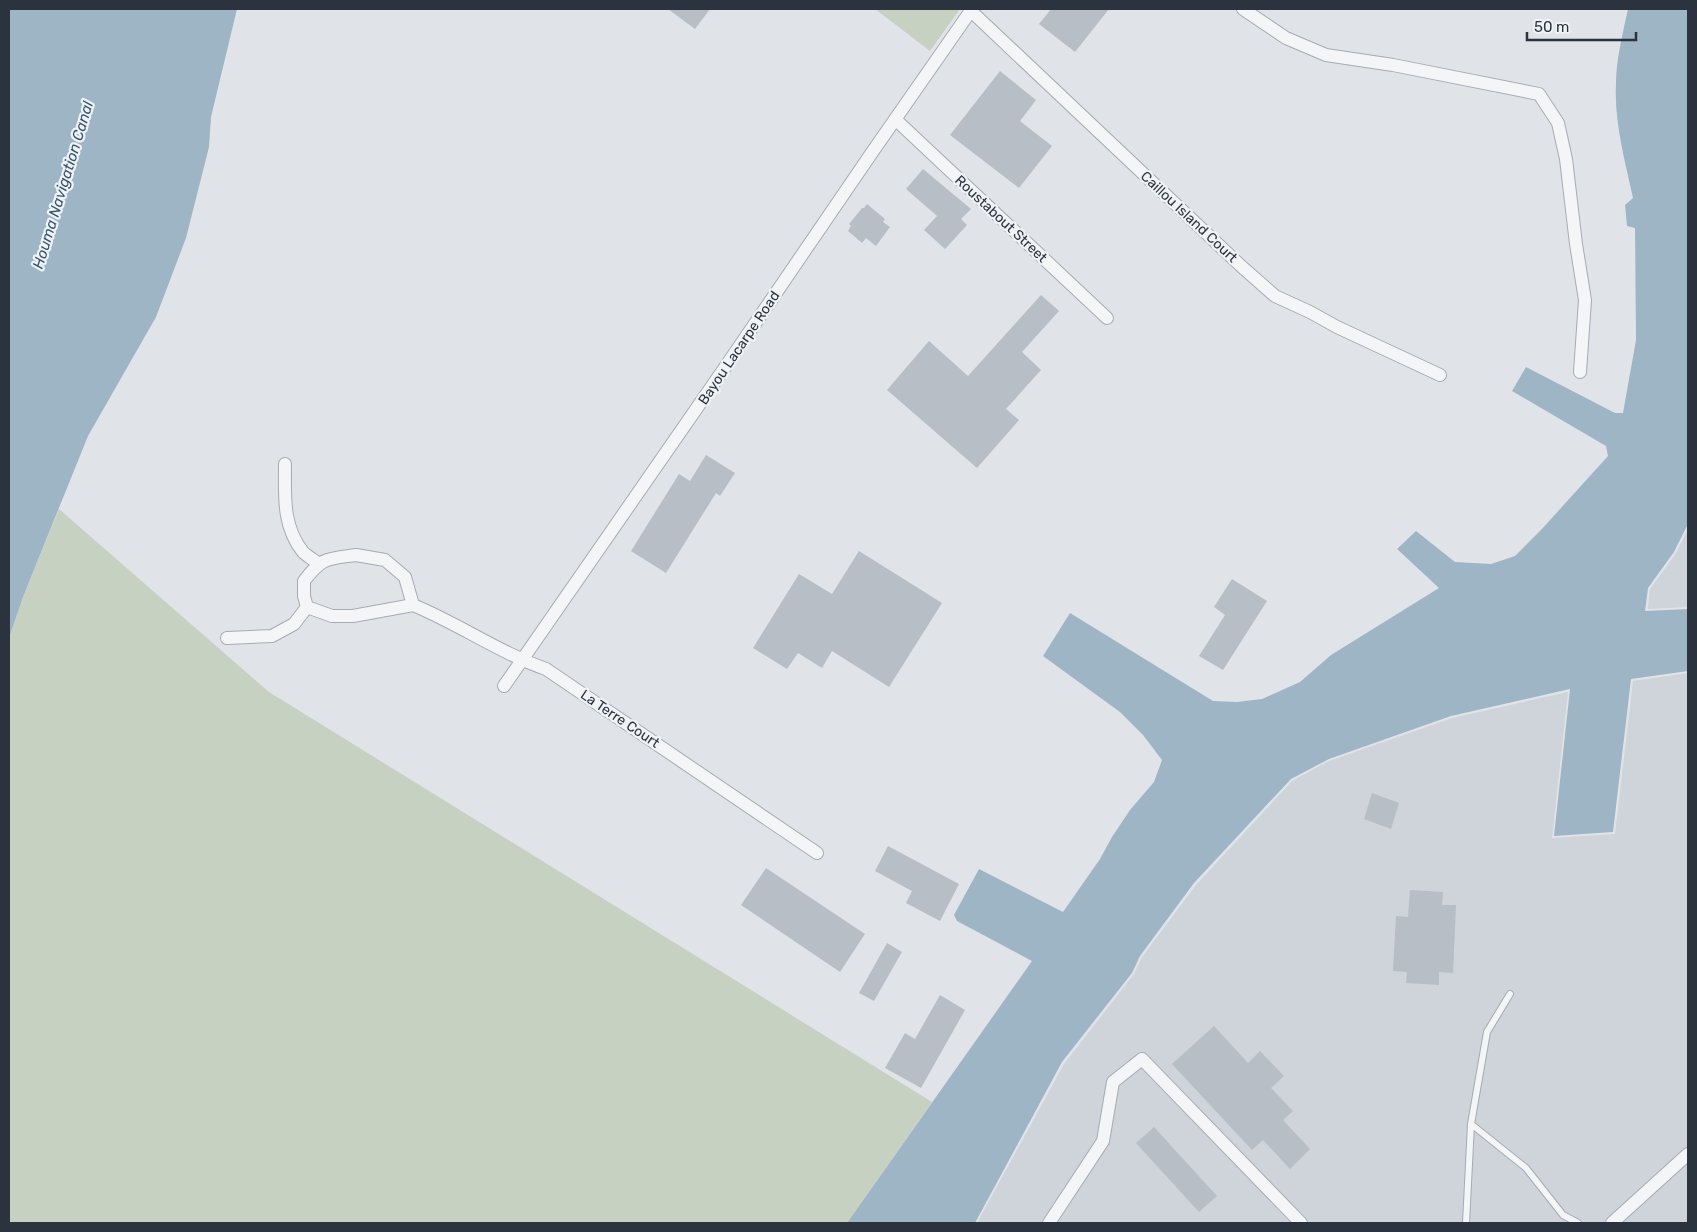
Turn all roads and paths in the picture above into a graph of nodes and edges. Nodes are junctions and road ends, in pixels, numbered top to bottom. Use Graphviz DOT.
graph roads {
  1 [pos="1243,9"];
  2 [pos="971,10"];
  3 [pos="894,119"];
  4 [pos="1107,318"];
  5 [pos="1580,372"];
  6 [pos="1440,375"];
  7 [pos="285,464"];
  8 [pos="319,564"];
  9 [pos="413,605"];
  10 [pos="307,607"];
  11 [pos="227,638"];
  12 [pos="523,660"];
  13 [pos="504,686"];
  14 [pos="817,852"];
  15 [pos="1510,994"];
  16 [pos="1472,1124"];
  17 [pos="1688,1154"];
  18 [pos="1049,1223"];
  19 [pos="1301,1223"];
  20 [pos="1466,1223"];
  21 [pos="1578,1223"];
  22 [pos="1612,1223"];
  1 -- 5 [label="street"];
  2 -- 3 [label="street, Bayou Lacarpe Road"];
  2 -- 6 [label="street, Caillou Island Court"];
  3 -- 4 [label="street, Roustabout Street"];
  3 -- 12 [label="street, Bayou Lacarpe Road"];
  7 -- 8 [label="street"];
  8 -- 9 [label="street"];
  8 -- 10 [label="street"];
  9 -- 10 [label="street"];
  9 -- 12 [label="street, La Terre Court"];
  10 -- 11 [label="street"];
  12 -- 13 [label="street, Bayou Lacarpe Road"];
  12 -- 14 [label="street, La Terre Court"];
  15 -- 16 [label="lane"];
  16 -- 20 [label="lane"];
  16 -- 21 [label="lane"];
  17 -- 22 [label="street"];
  18 -- 19 [label="street"];
}
